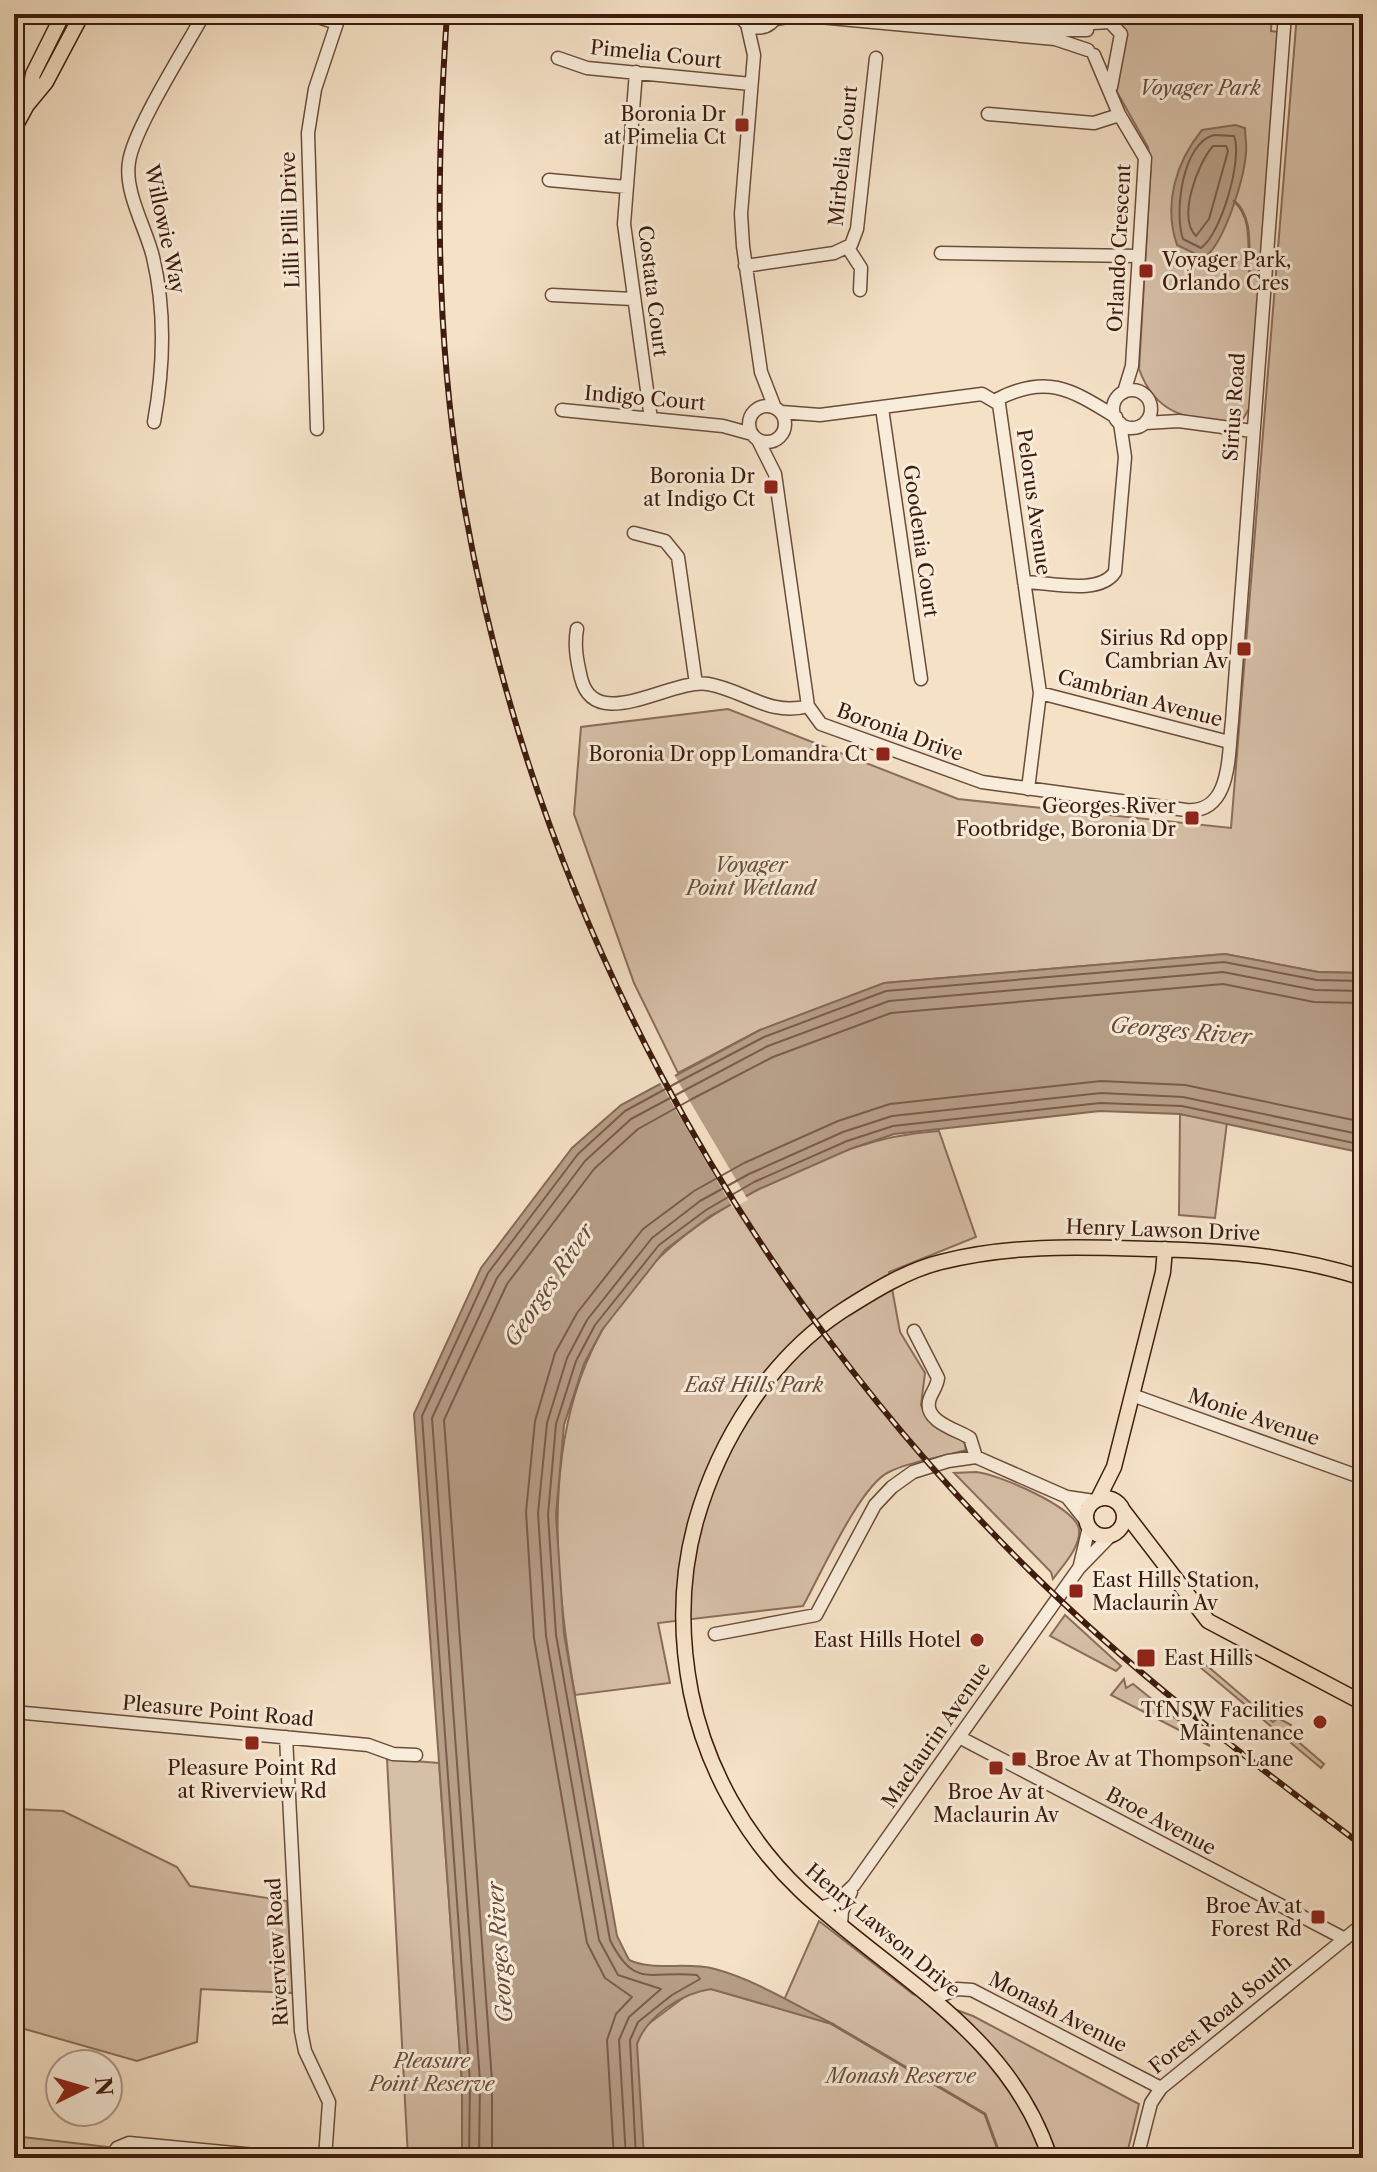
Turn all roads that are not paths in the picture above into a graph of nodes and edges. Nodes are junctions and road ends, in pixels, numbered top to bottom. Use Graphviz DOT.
graph roads {
  1 [pos="63,14"];
  2 [pos="82,14"];
  3 [pos="204,14"];
  4 [pos="309,14"];
  5 [pos="887,14"];
  6 [pos="1285,14"];
  7 [pos="740,17"];
  8 [pos="338,19"];
  9 [pos="1114,19"];
  10 [pos="774,20"];
  11 [pos="1094,22"];
  12 [pos="1118,50"];
  13 [pos="1091,52"];
  14 [pos="754,55"];
  15 [pos="558,58"];
  16 [pos="876,58"];
  17 [pos="636,72"];
  18 [pos="751,84"];
  19 [pos="1111,94"];
  20 [pos="27,105"];
  21 [pos="988,114"];
  22 [pos="1119,115"];
  23 [pos="14,129"];
  24 [pos="549,180"];
  25 [pos="626,187"];
  26 [pos="848,248"];
  27 [pos="941,253"];
  28 [pos="1139,256"];
  29 [pos="745,266"];
  30 [pos="860,290"];
  31 [pos="552,295"];
  32 [pos="633,299"];
  33 [pos="1132,366"];
  34 [pos="761,372"];
  35 [pos="1142,393"];
  36 [pos="1120,396"];
  37 [pos="996,400"];
  38 [pos="1092,401"];
  39 [pos="1151,405"];
  40 [pos="882,408"];
  41 [pos="562,410"];
  42 [pos="778,410"];
  43 [pos="754,414"];
  44 [pos="820,415"];
  45 [pos="651,419"];
  46 [pos="1118,420"];
  47 [pos="1179,421"];
  48 [pos="154,422"];
  49 [pos="1141,425"];
  50 [pos="723,426"];
  51 [pos="317,429"];
  52 [pos="1252,431"];
  53 [pos="782,434"];
  54 [pos="755,437"];
  55 [pos="1125,457"];
  56 [pos="775,474"];
  57 [pos="634,533"];
  58 [pos="1024,582"];
  59 [pos="577,629"];
  60 [pos="921,679"];
  61 [pos="696,684"];
  62 [pos="1040,693"];
  63 [pos="808,706"];
  64 [pos="1229,742"];
  65 [pos="1028,789"];
  66 [pos="1217,801"];
  67 [pos="1165,1249"];
  68 [pos="1363,1278"];
  69 [pos="914,1331"];
  70 [pos="1132,1395"];
  71 [pos="976,1457"];
  72 [pos="1114,1467"];
  73 [pos="1363,1478"];
  74 [pos="1067,1497"];
  75 [pos="1096,1500"];
  76 [pos="1120,1506"];
  77 [pos="1088,1525"];
  78 [pos="1114,1533"];
  79 [pos="1161,1561"];
  80 [pos="1079,1568"];
  81 [pos="715,1634"];
  82 [pos="1363,1703"];
  83 [pos="14,1712"];
  84 [pos="286,1737"];
  85 [pos="959,1737"];
  86 [pos="416,1755"];
  87 [pos="854,1885"];
  88 [pos="820,1908"];
  89 [pos="1363,1924"];
  90 [pos="841,1925"];
  91 [pos="1345,1939"];
  92 [pos="935,1998"];
  93 [pos="1161,2088"];
  94 [pos="114,2153"];
  95 [pos="286,2158"];
  96 [pos="325,2158"];
  97 [pos="1050,2158"];
  98 [pos="1137,2158"];
  1 -- 20 [label="main road"];
  2 -- 20 [label="main road"];
  3 -- 48 [label="street, Willowie Way"];
  4 -- 8 [label="street"];
  5 -- 11 [label="street"];
  6 -- 52 [label="street, Sirius Road"];
  7 -- 10 [label="street"];
  7 -- 14 [label="street"];
  8 -- 51 [label="street, Lilli Pilli Drive"];
  9 -- 11 [label="street"];
  9 -- 12 [label="street"];
  10 -- 13 [label="street"];
  10 -- 14 [label="street"];
  11 -- 13 [label="street"];
  12 -- 13 [label="street"];
  12 -- 19 [label="street, Orlando Crescent"];
  13 -- 19 [label="street, Orlando Crescent"];
  14 -- 18 [label="street"];
  15 -- 17 [label="street, Pimelia Court"];
  16 -- 26 [label="street, Mirbelia Court"];
  17 -- 18 [label="street, Pimelia Court"];
  17 -- 25 [label="street, Costata Court"];
  18 -- 29 [label="street"];
  19 -- 22 [label="street, Orlando Crescent"];
  20 -- 23 [label="main road"];
  21 -- 22 [label="street"];
  22 -- 28 [label="street, Orlando Crescent"];
  24 -- 25 [label="street"];
  25 -- 32 [label="street, Costata Court"];
  26 -- 29 [label="street, Mirbelia Court"];
  26 -- 30 [label="street"];
  27 -- 28 [label="street"];
  28 -- 33 [label="street, Orlando Crescent"];
  29 -- 34 [label="street"];
  31 -- 32 [label="street"];
  32 -- 45 [label="street, Costata Court"];
  33 -- 35 [label="street, Orlando Crescent"];
  33 -- 36 [label="street, Orlando Crescent"];
  34 -- 42 [label="street"];
  34 -- 43 [label="street"];
  35 -- 36 [label="street"];
  35 -- 39 [label="street, Orlando Crescent"];
  36 -- 38 [label="street"];
  36 -- 46 [label="street, Orlando Crescent"];
  37 -- 38 [label="street"];
  37 -- 40 [label="street"];
  37 -- 58 [label="street, Pelorus Avenue"];
  38 -- 46 [label="street"];
  39 -- 47 [label="street"];
  39 -- 49 [label="street"];
  40 -- 44 [label="street"];
  40 -- 60 [label="street, Goodenia Court"];
  41 -- 45 [label="street, Indigo Court"];
  42 -- 43 [label="street"];
  42 -- 44 [label="street"];
  42 -- 53 [label="street"];
  43 -- 50 [label="street, Indigo Court"];
  43 -- 54 [label="street"];
  44 -- 53 [label="street"];
  45 -- 50 [label="street, Indigo Court"];
  46 -- 49 [label="street"];
  46 -- 55 [label="street"];
  47 -- 49 [label="street"];
  47 -- 52 [label="street"];
  49 -- 55 [label="street"];
  50 -- 54 [label="street, Indigo Court"];
  52 -- 64 [label="street, Sirius Road"];
  53 -- 54 [label="street"];
  53 -- 56 [label="street, Boronia Drive"];
  54 -- 56 [label="street, Boronia Drive"];
  55 -- 58 [label="street"];
  56 -- 63 [label="street, Boronia Drive"];
  57 -- 61 [label="street"];
  58 -- 62 [label="street, Pelorus Avenue"];
  59 -- 61 [label="street"];
  61 -- 63 [label="street"];
  62 -- 64 [label="street, Cambrian Avenue"];
  62 -- 65 [label="street, Pelorus Avenue"];
  63 -- 65 [label="street, Boronia Drive"];
  64 -- 66 [label="street, Sirius Road"];
  65 -- 66 [label="street, Boronia Drive"];
  67 -- 68 [label="main road, Henry Lawson Drive"];
  67 -- 70 [label="main road"];
  67 -- 88 [label="main road, Henry Lawson Drive"];
  69 -- 71 [label="street"];
  70 -- 72 [label="main road"];
  70 -- 73 [label="street, Monie Avenue"];
  71 -- 74 [label="street"];
  71 -- 81 [label="street"];
  72 -- 75 [label="main road"];
  72 -- 76 [label="main road"];
  74 -- 75 [label="street"];
  74 -- 77 [label="street"];
  75 -- 76 [label="main road"];
  75 -- 77 [label="main road"];
  76 -- 78 [label="main road"];
  76 -- 79 [label="main road"];
  77 -- 78 [label="main road"];
  77 -- 80 [label="street, Maclaurin Avenue"];
  78 -- 79 [label="main road"];
  78 -- 80 [label="street, Maclaurin Avenue"];
  79 -- 82 [label="main road"];
  80 -- 85 [label="street, Maclaurin Avenue"];
  83 -- 84 [label="street, Pleasure Point Road"];
  84 -- 86 [label="street, Pleasure Point Road"];
  84 -- 96 [label="street, Riverview Road"];
  85 -- 87 [label="street, Maclaurin Avenue"];
  85 -- 91 [label="street, Broe Avenue"];
  87 -- 88 [label="street, Maclaurin Avenue"];
  87 -- 90 [label="street, Maclaurin Avenue"];
  88 -- 90 [label="main road, Henry Lawson Drive"];
  89 -- 91 [label="street, Forest Road South"];
  90 -- 92 [label="main road, Henry Lawson Drive"];
  91 -- 93 [label="street, Forest Road South"];
  92 -- 93 [label="street, Monash Avenue"];
  92 -- 97 [label="main road, Henry Lawson Drive"];
  93 -- 98 [label="street, Forest Road South"];
  94 -- 95 [label="street"];
}
